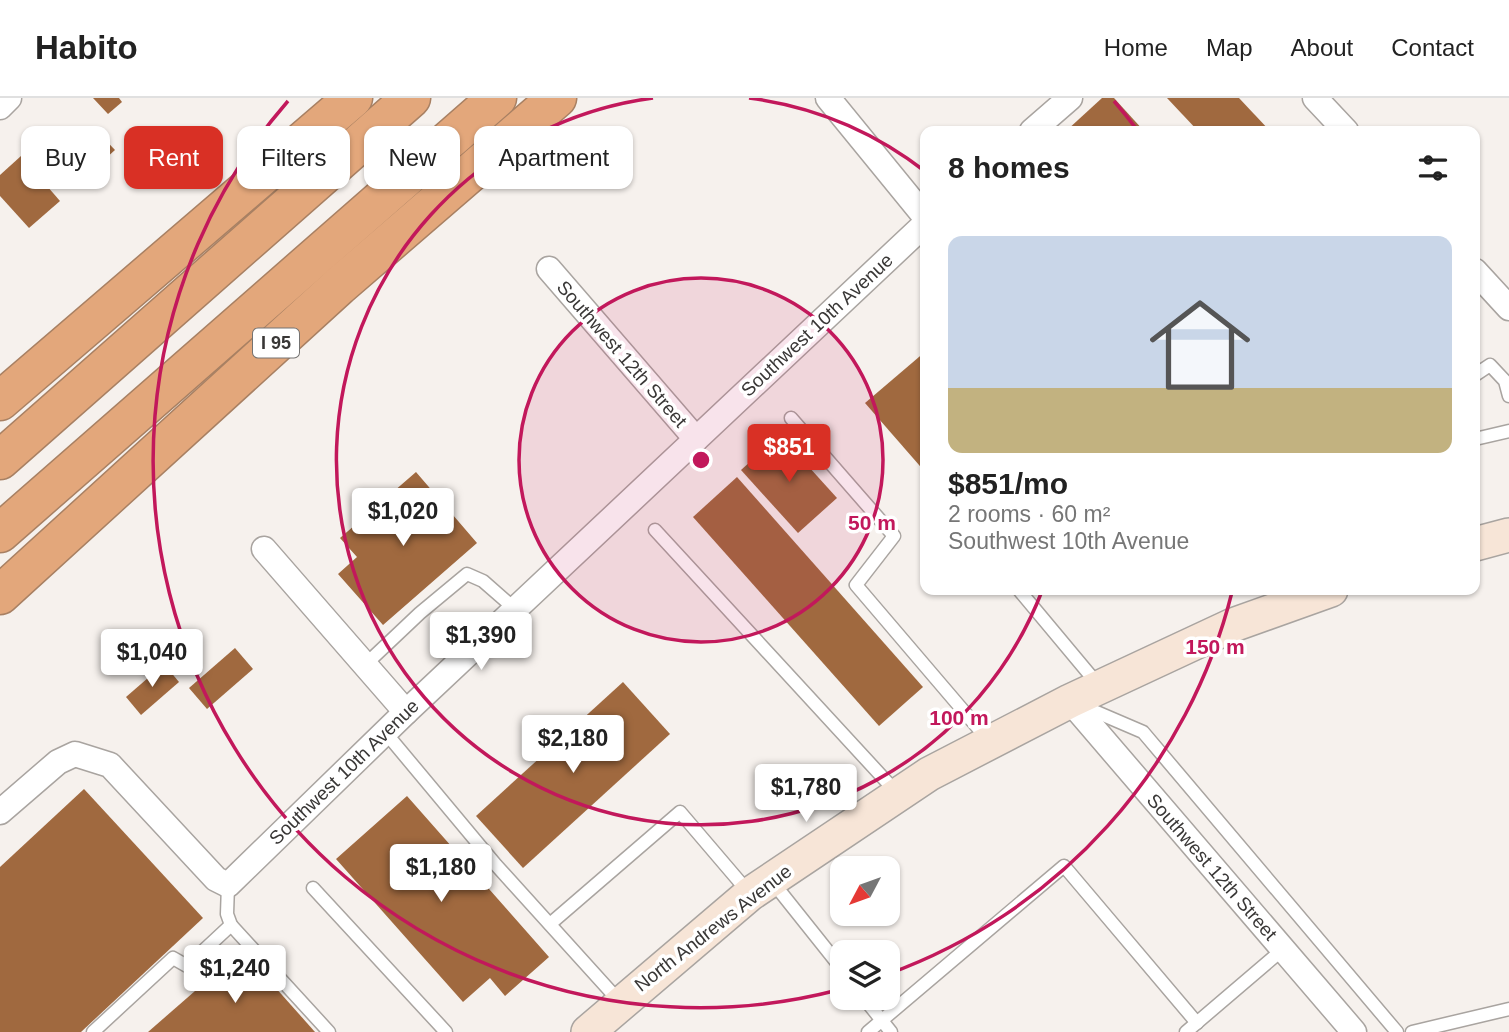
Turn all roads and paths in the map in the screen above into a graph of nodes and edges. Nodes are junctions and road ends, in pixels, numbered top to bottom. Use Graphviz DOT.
graph roads {
  1 [pos="9,98"];
  2 [pos="353,98"];
  3 [pos="411,98"];
  4 [pos="497,98"];
  5 [pos="557,98"];
  6 [pos="828,98"];
  7 [pos="1070,98"];
  8 [pos="1315,98"];
  9 [pos="0,107"];
  10 [pos="1045,126"];
  11 [pos="1341,126"];
  12 [pos="920,213"];
  13 [pos="920,226"];
  14 [pos="548,269"];
  15 [pos="1480,276"];
  16 [pos="1509,308"];
  17 [pos="1480,372"];
  18 [pos="1509,396"];
  19 [pos="0,401"];
  20 [pos="791,418"];
  21 [pos="1509,431"];
  22 [pos="1480,438"];
  23 [pos="696,439"];
  24 [pos="0,460"];
  25 [pos="655,530"];
  26 [pos="0,533"];
  27 [pos="1509,535"];
  28 [pos="1480,543"];
  29 [pos="264,549"];
  30 [pos="0,595"];
  31 [pos="1023,595"];
  32 [pos="1317,595"];
  33 [pos="515,609"];
  34 [pos="365,665"];
  35 [pos="1100,687"];
  36 [pos="1070,701"];
  37 [pos="406,712"];
  38 [pos="385,732"];
  39 [pos="990,742"];
  40 [pos="898,795"];
  41 [pos="0,812"];
  42 [pos="228,885"];
  43 [pos="761,887"];
  44 [pos="313,888"];
  45 [pos="550,924"];
  46 [pos="231,925"];
  47 [pos="1282,950"];
  48 [pos="830,958"];
  49 [pos="620,1002"];
  50 [pos="1509,1009"];
  51 [pos="873,1010"];
  52 [pos="882,1021"];
  53 [pos="1197,1023"];
  54 [pos="93,1032"];
  55 [pos="329,1032"];
  56 [pos="446,1032"];
  57 [pos="588,1032"];
  58 [pos="869,1032"];
  59 [pos="891,1032"];
  60 [pos="1186,1032"];
  61 [pos="1354,1032"];
  62 [pos="1397,1032"];
  63 [pos="1412,1032"];
  1 -- 9 [label="street"];
  2 -- 19 [label="highway"];
  3 -- 24 [label="highway"];
  4 -- 26 [label="highway"];
  5 -- 30 [label="highway, I 95"];
  6 -- 12 [label="street"];
  7 -- 10 [label="street"];
  8 -- 11 [label="street"];
  13 -- 23 [label="street, Southwest 10th Avenue"];
  14 -- 23 [label="street, Southwest 12th Street"];
  15 -- 16 [label="street"];
  17 -- 18 [label="lane"];
  20 -- 39 [label="lane"];
  21 -- 22 [label="lane"];
  23 -- 33 [label="street, Southwest 10th Avenue"];
  25 -- 40 [label="lane"];
  27 -- 28 [label="main road"];
  29 -- 34 [label="street"];
  31 -- 35 [label="lane"];
  32 -- 35 [label="main road, North Andrews Avenue"];
  33 -- 34 [label="lane"];
  33 -- 37 [label="street, Southwest 10th Avenue"];
  34 -- 37 [label="street"];
  35 -- 36 [label="main road, North Andrews Avenue"];
  36 -- 39 [label="main road, North Andrews Avenue"];
  36 -- 47 [label="street, Southwest 12th Street"];
  36 -- 62 [label="lane"];
  37 -- 38 [label="street, Southwest 10th Avenue"];
  38 -- 42 [label="street, Southwest 10th Avenue"];
  38 -- 45 [label="lane"];
  39 -- 40 [label="main road, North Andrews Avenue"];
  40 -- 43 [label="main road, North Andrews Avenue"];
  41 -- 42 [label="street"];
  42 -- 46 [label="lane"];
  43 -- 45 [label="lane"];
  43 -- 48 [label="lane"];
  43 -- 49 [label="main road, North Andrews Avenue"];
  44 -- 56 [label="lane"];
  45 -- 49 [label="lane"];
  46 -- 54 [label="lane"];
  46 -- 55 [label="lane"];
  47 -- 53 [label="lane"];
  47 -- 61 [label="street, Southwest 12th Street"];
  49 -- 57 [label="main road, North Andrews Avenue"];
  50 -- 63 [label="lane"];
  51 -- 52 [label="lane"];
  52 -- 53 [label="lane"];
  52 -- 58 [label="lane"];
  52 -- 59 [label="lane"];
  53 -- 60 [label="lane"];
}
